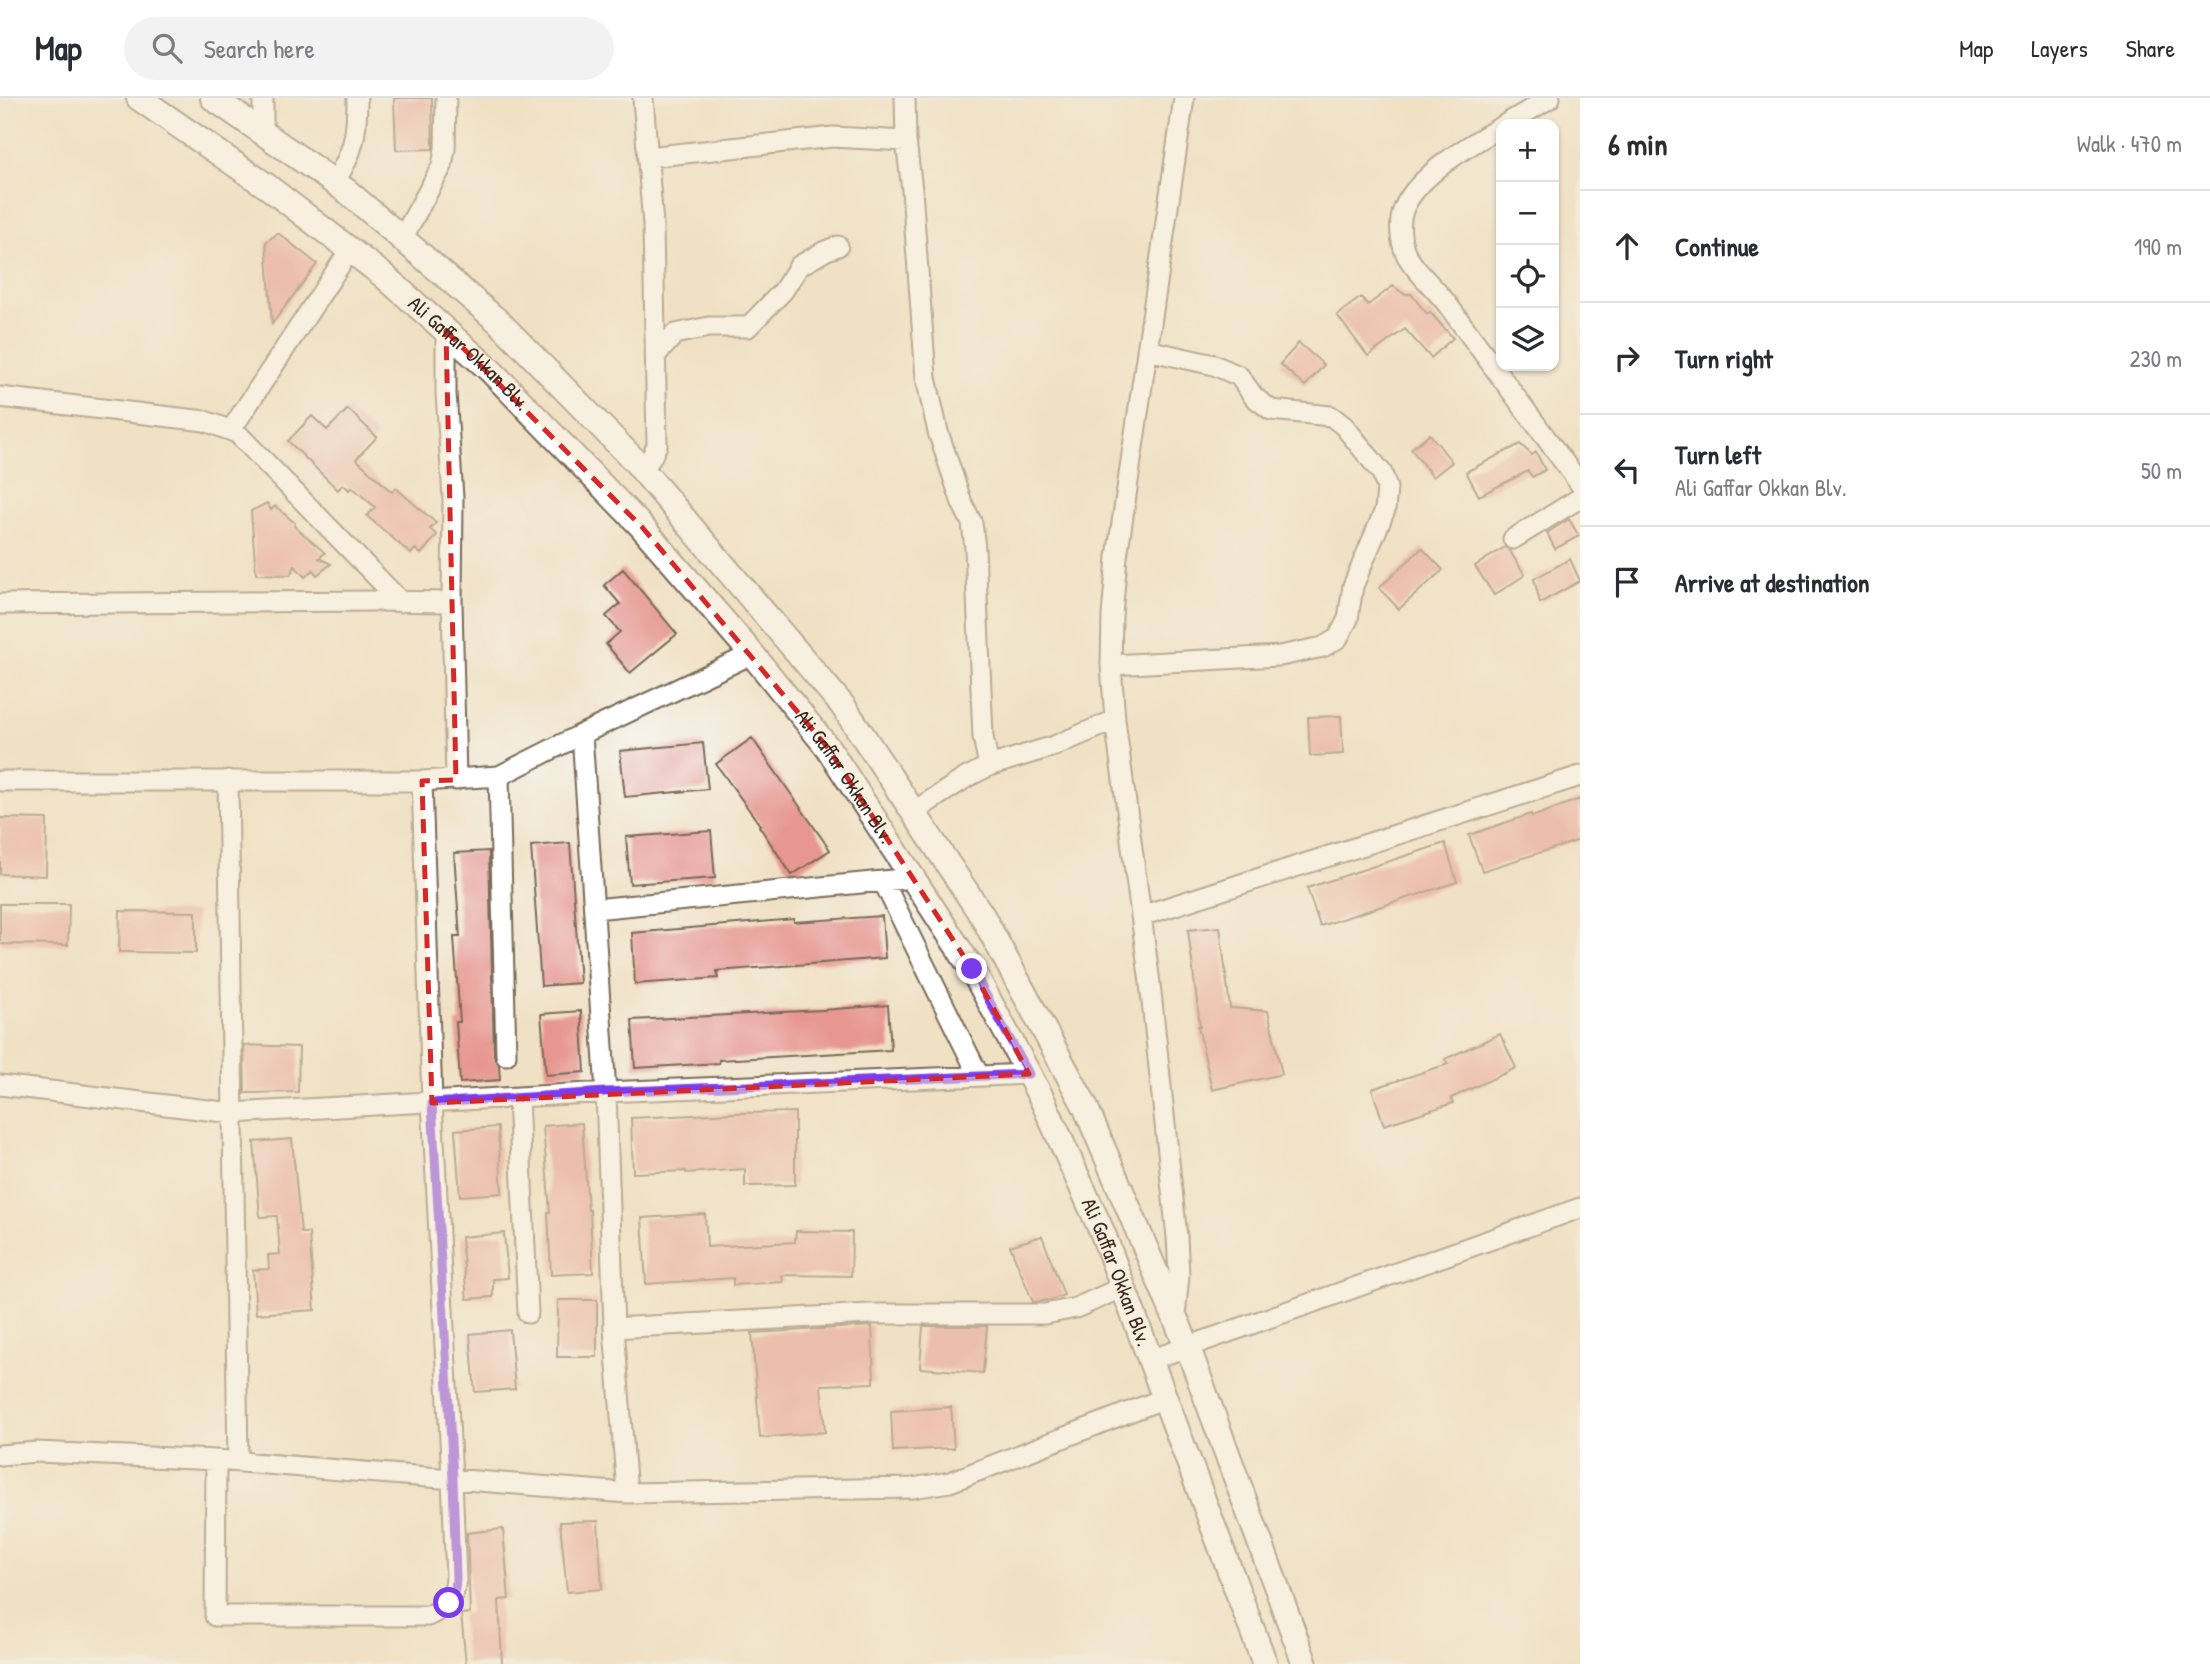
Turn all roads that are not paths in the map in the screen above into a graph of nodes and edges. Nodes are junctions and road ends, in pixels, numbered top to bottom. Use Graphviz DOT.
graph roads {
  1 [pos="139,98"];
  2 [pos="213,98"];
  3 [pos="263,98"];
  4 [pos="357,98"];
  5 [pos="446,98"];
  6 [pos="643,98"];
  7 [pos="905,98"];
  8 [pos="1184,98"];
  9 [pos="1550,98"];
  10 [pos="1513,119"];
  11 [pos="1496,129"];
  12 [pos="263,133"];
  13 [pos="906,141"];
  14 [pos="648,157"];
  15 [pos="334,183"];
  16 [pos="402,239"];
  17 [pos="838,246"];
  18 [pos="350,250"];
  19 [pos="446,331"];
  20 [pos="1147,350"];
  21 [pos="656,355"];
  22 [pos="0,397"];
  23 [pos="231,430"];
  24 [pos="642,470"];
  25 [pos="1580,484"];
  26 [pos="1580,499"];
  27 [pos="1513,539"];
  28 [pos="401,601"];
  29 [pos="452,602"];
  30 [pos="0,604"];
  31 [pos="752,654"];
  32 [pos="1111,665"];
  33 [pos="1115,720"];
  34 [pos="582,734"];
  35 [pos="989,766"];
  36 [pos="499,776"];
  37 [pos="1580,776"];
  38 [pos="228,780"];
  39 [pos="456,780"];
  40 [pos="0,781"];
  41 [pos="422,781"];
  42 [pos="913,812"];
  43 [pos="913,878"];
  44 [pos="883,881"];
  45 [pos="594,909"];
  46 [pos="1141,916"];
  47 [pos="506,1055"];
  48 [pos="1029,1074"];
  49 [pos="979,1076"];
  50 [pos="0,1085"];
  51 [pos="606,1092"];
  52 [pos="518,1097"];
  53 [pos="432,1103"];
  54 [pos="232,1114"];
  55 [pos="1580,1208"];
  56 [pos="1123,1287"];
  57 [pos="528,1313"];
  58 [pos="1175,1317"];
  59 [pos="614,1328"];
  60 [pos="1188,1348"];
  61 [pos="1150,1360"];
  62 [pos="1165,1398"];
  63 [pos="0,1455"];
  64 [pos="216,1460"];
  65 [pos="238,1461"];
  66 [pos="453,1478"];
  67 [pos="627,1493"];
  68 [pos="1265,1664"];
  69 [pos="1305,1664"];
  1 -- 18 [label="main road, Ali Gaffar Okkan Blv."];
  2 -- 12 [label="main road, Ali Gaffar Okkan Blv."];
  3 -- 12 [label="street"];
  4 -- 15 [label="street"];
  5 -- 16 [label="street"];
  6 -- 14 [label="street"];
  7 -- 13 [label="street"];
  8 -- 20 [label="street"];
  9 -- 10 [label="street"];
  11 -- 25 [label="street"];
  12 -- 15 [label="main road, Ali Gaffar Okkan Blv."];
  13 -- 14 [label="street"];
  13 -- 35 [label="street"];
  14 -- 21 [label="street"];
  15 -- 16 [label="main road, Ali Gaffar Okkan Blv."];
  16 -- 24 [label="main road, Ali Gaffar Okkan Blv."];
  17 -- 21 [label="street"];
  18 -- 19 [label="main road, Ali Gaffar Okkan Blv."];
  18 -- 23 [label="street"];
  19 -- 29 [label="street"];
  19 -- 31 [label="main road, Ali Gaffar Okkan Blv."];
  20 -- 32 [label="street"];
  20 -- 32 [label="street"];
  21 -- 24 [label="street"];
  22 -- 23 [label="street"];
  23 -- 28 [label="street"];
  24 -- 42 [label="main road, Ali Gaffar Okkan Blv."];
  26 -- 27 [label="street"];
  28 -- 29 [label="street"];
  28 -- 30 [label="street"];
  29 -- 39 [label="street"];
  31 -- 34 [label="street"];
  31 -- 43 [label="main road, Ali Gaffar Okkan Blv."];
  32 -- 33 [label="street"];
  33 -- 35 [label="street"];
  33 -- 46 [label="street"];
  34 -- 36 [label="street"];
  34 -- 45 [label="street"];
  35 -- 42 [label="street"];
  36 -- 39 [label="street"];
  36 -- 47 [label="street"];
  37 -- 46 [label="street"];
  38 -- 40 [label="street"];
  38 -- 41 [label="street"];
  38 -- 54 [label="street"];
  39 -- 41 [label="street"];
  41 -- 53 [label="street"];
  42 -- 58 [label="main road, Ali Gaffar Okkan Blv."];
  43 -- 44 [label="street"];
  43 -- 48 [label="main road, Ali Gaffar Okkan Blv."];
  44 -- 45 [label="street"];
  44 -- 49 [label="street"];
  45 -- 51 [label="street"];
  46 -- 58 [label="street"];
  48 -- 49 [label="street"];
  48 -- 56 [label="main road, Ali Gaffar Okkan Blv."];
  49 -- 51 [label="street"];
  50 -- 54 [label="street"];
  51 -- 52 [label="street"];
  51 -- 59 [label="street"];
  52 -- 53 [label="street"];
  52 -- 57 [label="street"];
  53 -- 54 [label="street"];
  53 -- 66 [label="street"];
  54 -- 65 [label="street"];
  55 -- 60 [label="street"];
  56 -- 59 [label="street"];
  56 -- 61 [label="main road, Ali Gaffar Okkan Blv."];
  58 -- 60 [label="main road, Ali Gaffar Okkan Blv."];
  59 -- 67 [label="street"];
  60 -- 61 [label="street"];
  60 -- 69 [label="main road, Ali Gaffar Okkan Blv."];
  61 -- 62 [label="main road, Ali Gaffar Okkan Blv."];
  62 -- 67 [label="street"];
  62 -- 68 [label="main road, Ali Gaffar Okkan Blv."];
  63 -- 64 [label="street"];
  64 -- 65 [label="street"];
  64 -- 66 [label="street"];
  65 -- 66 [label="street"];
  66 -- 67 [label="street"];
}
